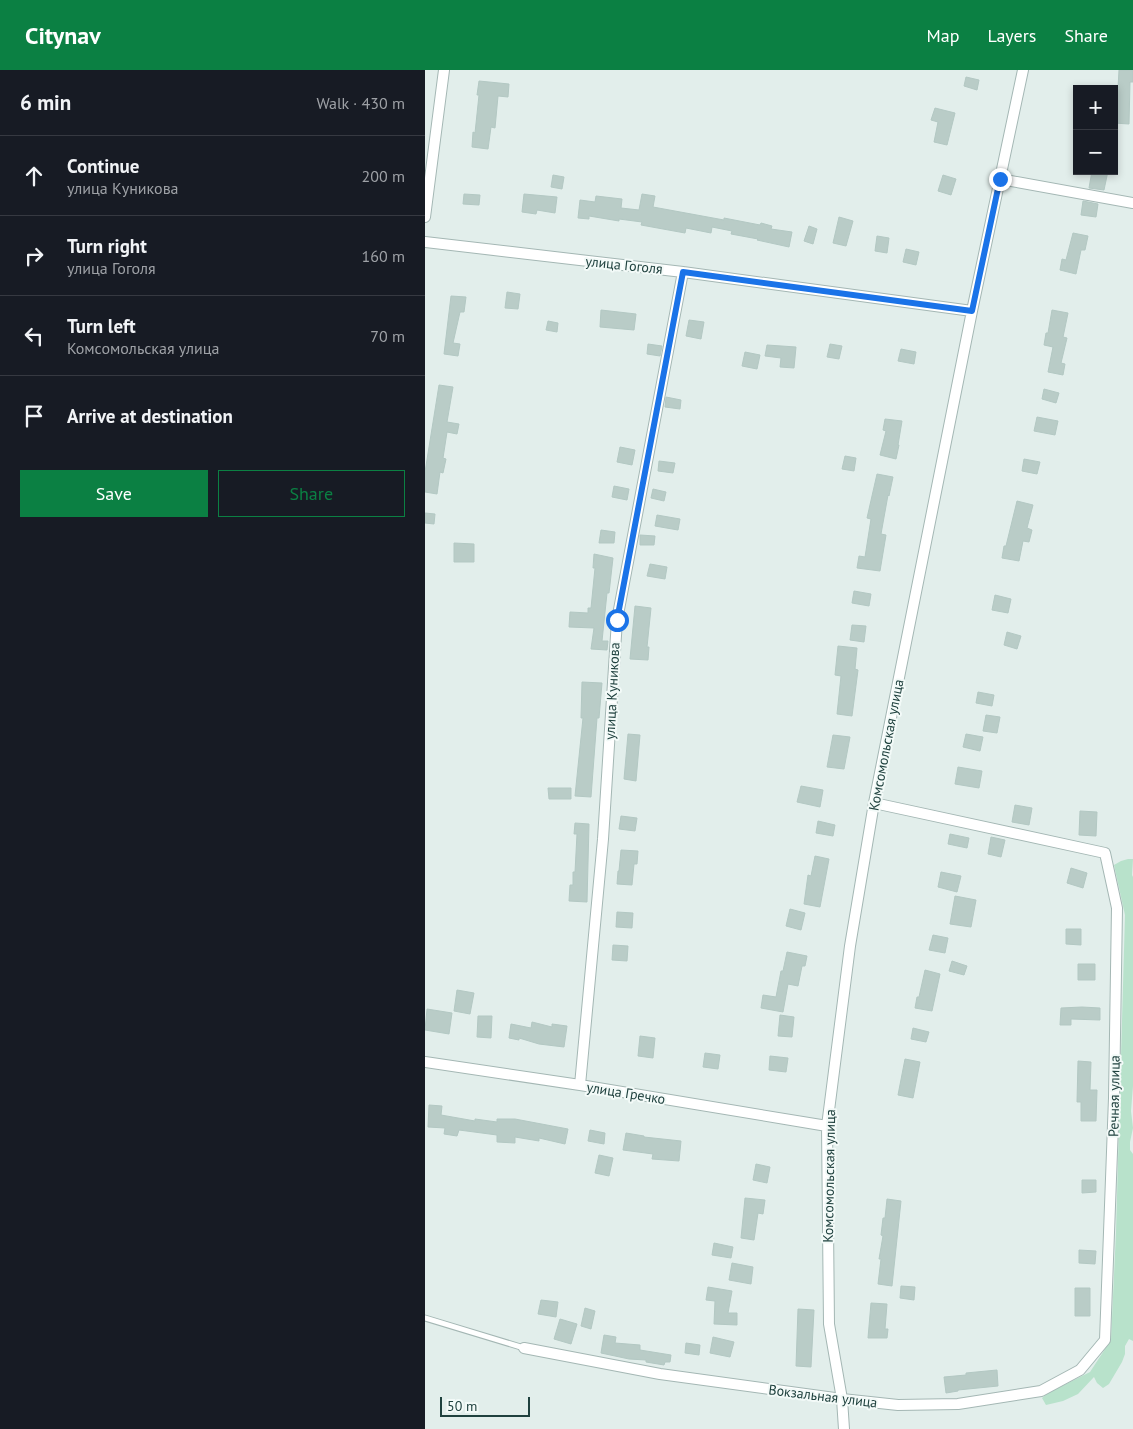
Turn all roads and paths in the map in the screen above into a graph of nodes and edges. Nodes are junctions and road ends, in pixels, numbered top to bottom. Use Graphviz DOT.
graph roads {
  1 [pos="444,70"];
  2 [pos="1023,70"];
  3 [pos="1000,179"];
  4 [pos="1133,203"];
  5 [pos="425,217"];
  6 [pos="425,242"];
  7 [pos="683,272"];
  8 [pos="972,311"];
  9 [pos="874,803"];
  10 [pos="425,1062"];
  11 [pos="580,1085"];
  12 [pos="827,1126"];
  13 [pos="425,1318"];
  14 [pos="1105,1340"];
  15 [pos="524,1348"];
  16 [pos="842,1399"];
  17 [pos="844,1429"];
  1 -- 5 [label="street"];
  2 -- 3 [label="street, Комсомольская улица"];
  3 -- 4 [label="street"];
  3 -- 8 [label="street, Комсомольская улица"];
  6 -- 7 [label="street, улица Гоголя"];
  7 -- 8 [label="street, улица Гоголя"];
  7 -- 11 [label="street, улица Куникова"];
  8 -- 9 [label="street, Комсомольская улица"];
  9 -- 12 [label="street, Комсомольская улица"];
  9 -- 14 [label="street, Речная улица"];
  10 -- 11 [label="street, улица Гречко"];
  11 -- 12 [label="street, улица Гречко"];
  12 -- 16 [label="street, Комсомольская улица"];
  13 -- 15 [label="lane"];
  14 -- 16 [label="street, Вокзальная улица"];
  15 -- 16 [label="street, Вокзальная улица"];
  16 -- 17 [label="street, Комсомольская улица"];
}
